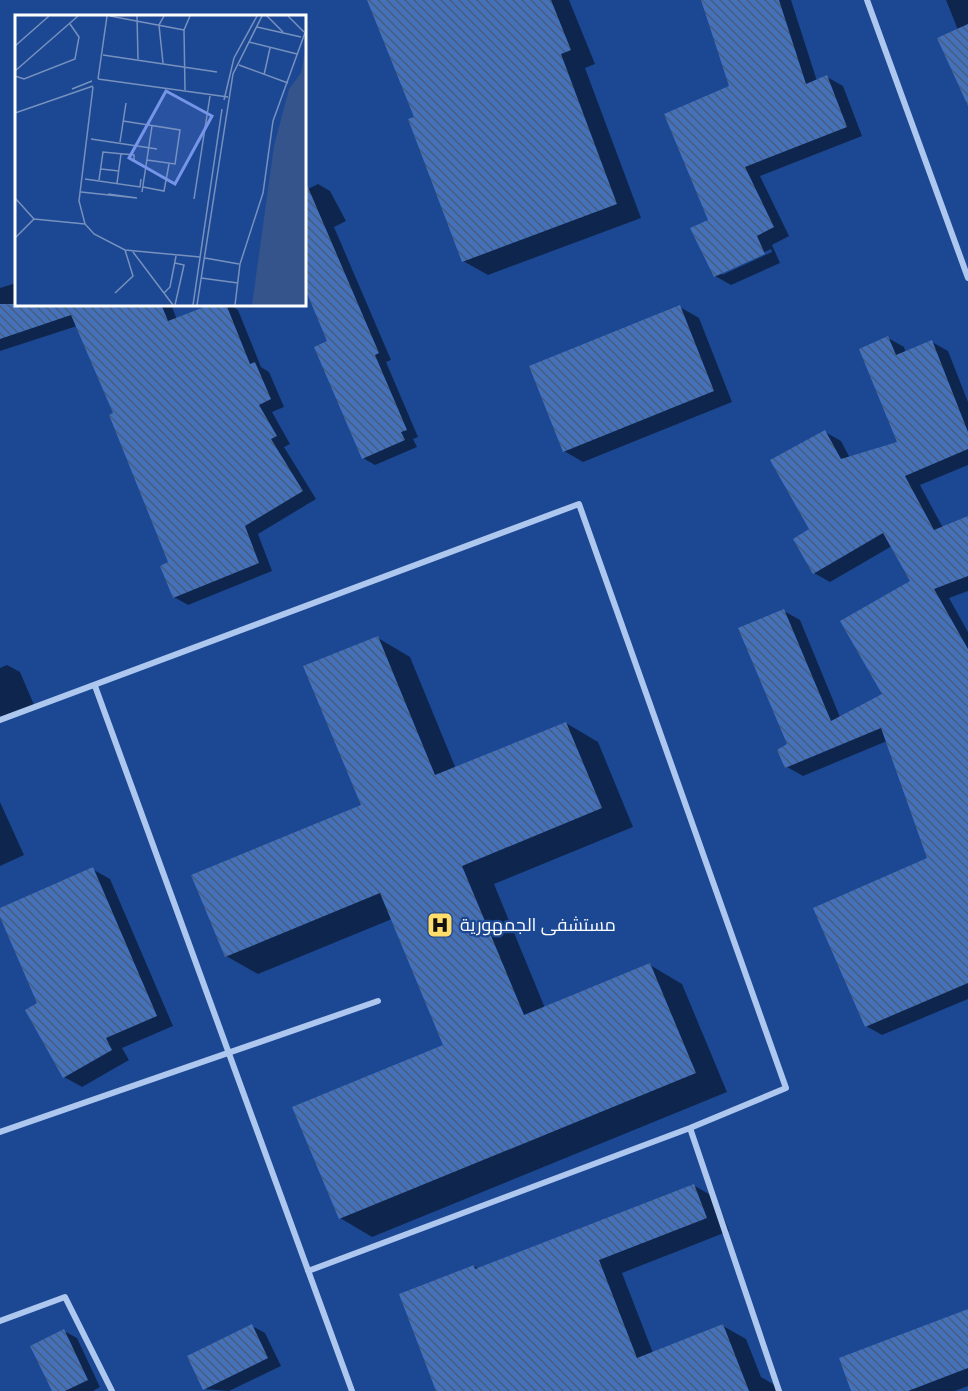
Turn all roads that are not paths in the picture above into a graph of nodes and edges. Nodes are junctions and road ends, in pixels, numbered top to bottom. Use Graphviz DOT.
graph roads {
  1 [pos="867,0"];
  2 [pos="968,278"];
  3 [pos="95,686"];
  4 [pos="0,720"];
  5 [pos="378,1001"];
  6 [pos="227,1051"];
  7 [pos="690,1128"];
  8 [pos="0,1132"];
  9 [pos="308,1271"];
  10 [pos="0,1321"];
  11 [pos="112,1391"];
  12 [pos="352,1391"];
  13 [pos="779,1391"];
  1 -- 2 [label="street"];
  3 -- 4 [label="street"];
  3 -- 6 [label="street"];
  3 -- 7 [label="street"];
  5 -- 6 [label="street"];
  6 -- 8 [label="street"];
  6 -- 9 [label="street"];
  7 -- 9 [label="street"];
  7 -- 13 [label="street"];
  9 -- 12 [label="street"];
  10 -- 11 [label="street"];
}
